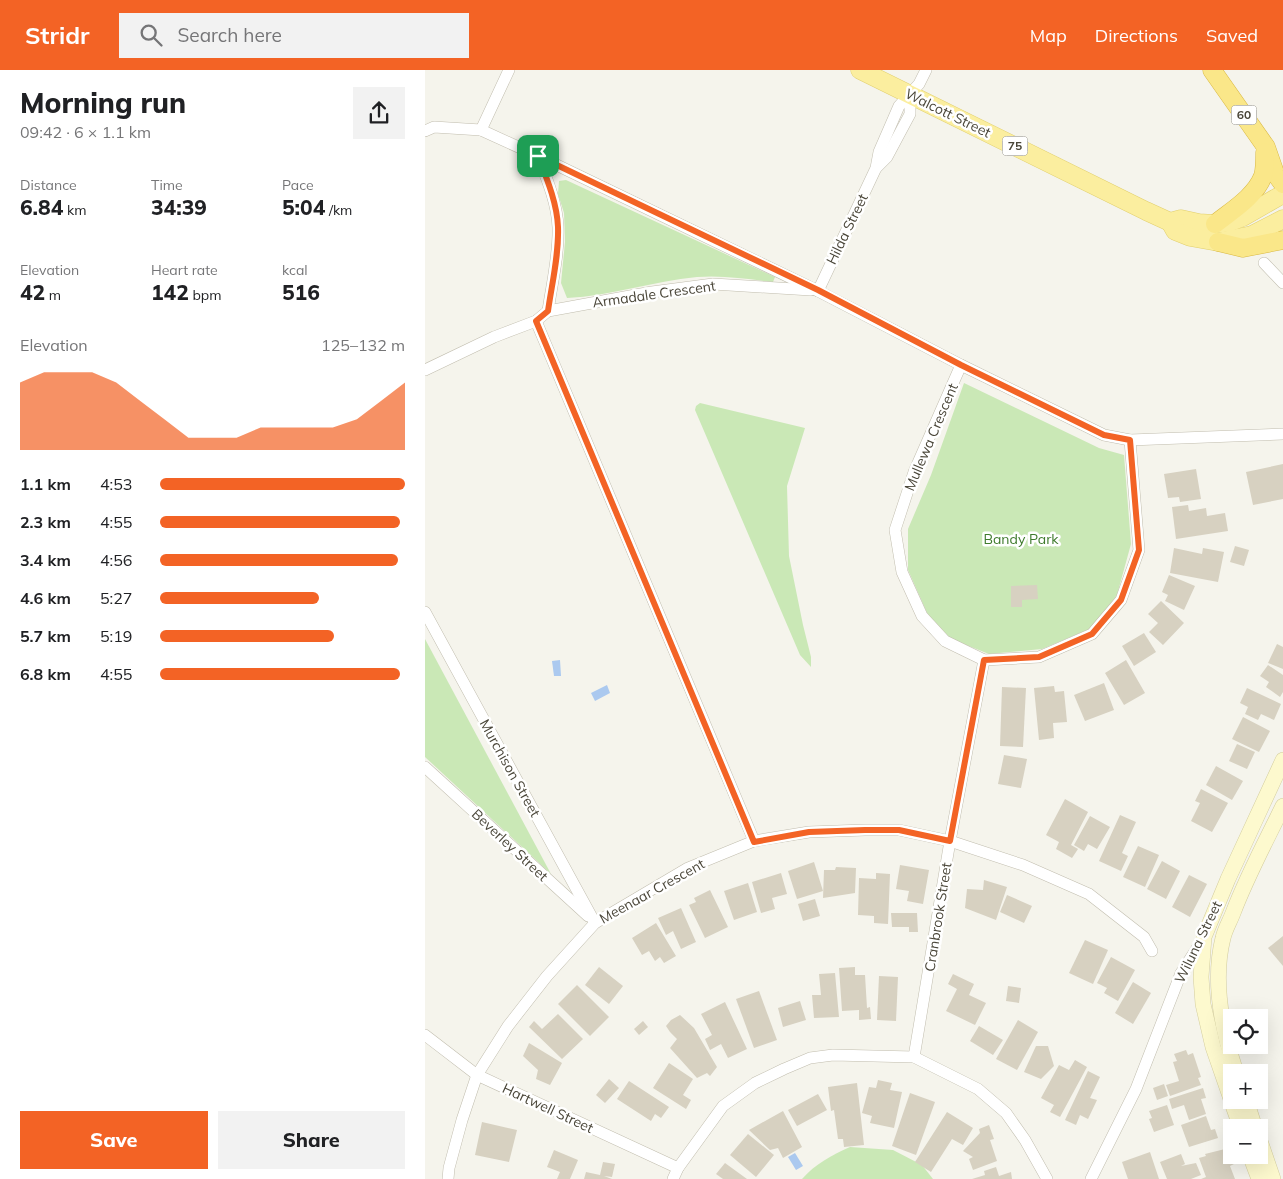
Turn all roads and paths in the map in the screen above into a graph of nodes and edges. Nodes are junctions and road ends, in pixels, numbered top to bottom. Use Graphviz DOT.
graph roads {
  1 [pos="509,70"];
  2 [pos="860,70"];
  3 [pos="926,70"];
  4 [pos="1211,70"];
  5 [pos="910,94"];
  6 [pos="481,130"];
  7 [pos="425,131"];
  8 [pos="1266,147"];
  9 [pos="538,156"];
  10 [pos="1283,156"];
  11 [pos="1283,184"];
  12 [pos="1283,194"];
  13 [pos="1283,219"];
  14 [pos="1170,222"];
  15 [pos="1215,224"];
  16 [pos="1283,240"];
  17 [pos="1218,242"];
  18 [pos="1264,263"];
  19 [pos="1283,283"];
  20 [pos="818,290"];
  21 [pos="548,311"];
  22 [pos="536,321"];
  23 [pos="961,365"];
  24 [pos="425,370"];
  25 [pos="1283,434"];
  26 [pos="1130,440"];
  27 [pos="425,612"];
  28 [pos="984,660"];
  29 [pos="1283,760"];
  30 [pos="425,767"];
  31 [pos="1283,806"];
  32 [pos="950,841"];
  33 [pos="754,842"];
  34 [pos="595,923"];
  35 [pos="1204,937"];
  36 [pos="1152,951"];
  37 [pos="425,1035"];
  38 [pos="915,1056"];
  39 [pos="1233,1064"];
  40 [pos="477,1075"];
  41 [pos="1223,1076"];
  42 [pos="1253,1164"];
  43 [pos="1268,1164"];
  44 [pos="678,1168"];
  45 [pos="448,1179"];
  46 [pos="673,1179"];
  47 [pos="1047,1179"];
  48 [pos="1091,1179"];
  49 [pos="1259,1179"];
  50 [pos="1273,1179"];
  1 -- 6 [label="street"];
  2 -- 5 [label="main road, Walcott Street / 75"];
  3 -- 5 [label="street"];
  4 -- 8 [label="highway, 60"];
  5 -- 14 [label="main road, Walcott Street / 75"];
  5 -- 20 [label="street, Hilda Street"];
  6 -- 7 [label="street"];
  6 -- 9 [label="street"];
  8 -- 10 [label="highway, 60"];
  8 -- 11 [label="highway, 60"];
  8 -- 15 [label="highway"];
  9 -- 20 [label="street"];
  9 -- 21 [label="street"];
  12 -- 15 [label="main road, Walcott Street / 75"];
  13 -- 17 [label="main road, Walcott Street / 75"];
  14 -- 15 [label="main road, Walcott Street / 75"];
  14 -- 17 [label="main road, Walcott Street / 75"];
  16 -- 17 [label="highway"];
  18 -- 19 [label="street"];
  20 -- 21 [label="street, Armadale Crescent"];
  20 -- 23 [label="street, Armadale Crescent"];
  21 -- 22 [label="street, Armadale Crescent"];
  22 -- 24 [label="street, Armadale Crescent"];
  22 -- 33 [label="street"];
  23 -- 26 [label="street, Armadale Crescent"];
  23 -- 28 [label="street, Mullewa Crescent"];
  25 -- 26 [label="street, Armadale Crescent"];
  26 -- 28 [label="street, Mullewa Crescent"];
  27 -- 34 [label="street, Murchison Street"];
  28 -- 32 [label="street, Cranbrook Street"];
  29 -- 35 [label="main road, Wiluna Street"];
  30 -- 34 [label="street, Beverley Street"];
  31 -- 39 [label="main road, Wiluna Street"];
  32 -- 33 [label="street, Meenaar Crescent"];
  32 -- 36 [label="street, Meenaar Crescent"];
  32 -- 38 [label="street, Cranbrook Street"];
  33 -- 34 [label="street, Meenaar Crescent"];
  34 -- 40 [label="street, Meenaar Crescent"];
  35 -- 41 [label="main road"];
  35 -- 48 [label="street, Wiluna Street"];
  37 -- 40 [label="street, Hartwell Street"];
  38 -- 44 [label="street"];
  38 -- 47 [label="street"];
  40 -- 44 [label="street, Hartwell Street"];
  40 -- 45 [label="street, Meenaar Crescent"];
  42 -- 49 [label="main road"];
  43 -- 50 [label="main road"];
  44 -- 46 [label="street"];
}
